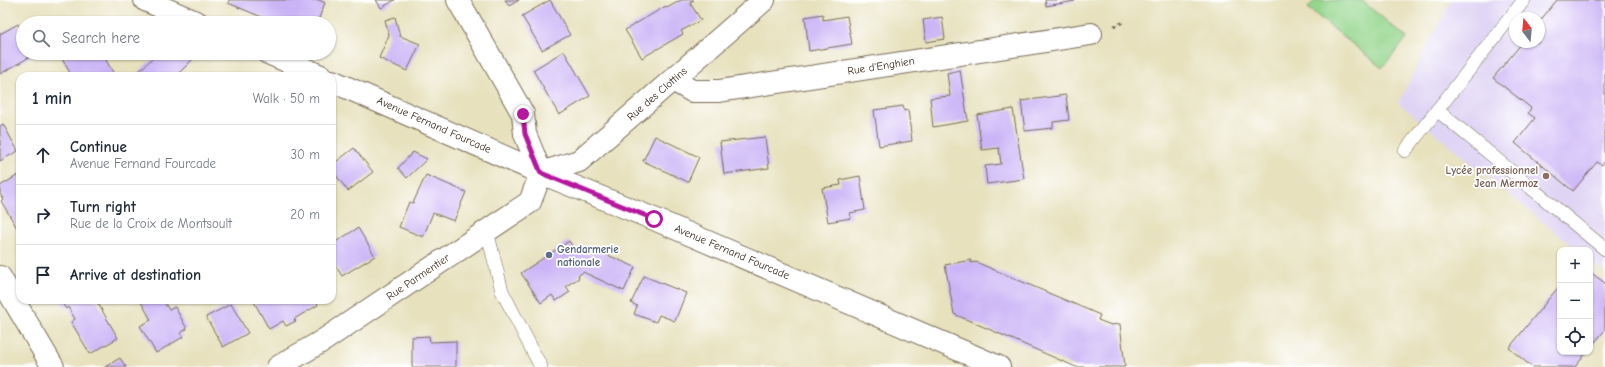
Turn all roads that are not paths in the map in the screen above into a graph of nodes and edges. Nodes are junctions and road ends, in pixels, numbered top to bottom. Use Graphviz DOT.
graph roads {
  1 [pos="145,0"];
  2 [pos="458,0"];
  3 [pos="764,0"];
  4 [pos="1524,0"];
  5 [pos="182,16"];
  6 [pos="1091,34"];
  7 [pos="284,60"];
  8 [pos="312,72"];
  9 [pos="673,80"];
  10 [pos="336,83"];
  11 [pos="1437,110"];
  12 [pos="1406,152"];
  13 [pos="541,173"];
  14 [pos="487,231"];
  15 [pos="1605,249"];
  16 [pos="0,277"];
  17 [pos="53,367"];
  18 [pos="278,367"];
  19 [pos="541,367"];
  20 [pos="999,367"];
  1 -- 5 [label="street"];
  2 -- 13 [label="street"];
  3 -- 9 [label="street, Rue des Clottins"];
  4 -- 11 [label="lane"];
  6 -- 9 [label="street, Rue d'Enghien"];
  7 -- 8 [label="street"];
  9 -- 13 [label="street, Rue des Clottins"];
  10 -- 13 [label="street, Avenue Fernand Fourcade"];
  11 -- 12 [label="lane"];
  11 -- 15 [label="lane"];
  13 -- 14 [label="street, Rue Parmentier"];
  13 -- 20 [label="street, Avenue Fernand Fourcade"];
  14 -- 18 [label="street, Rue Parmentier"];
  14 -- 19 [label="lane"];
  16 -- 17 [label="street"];
}
